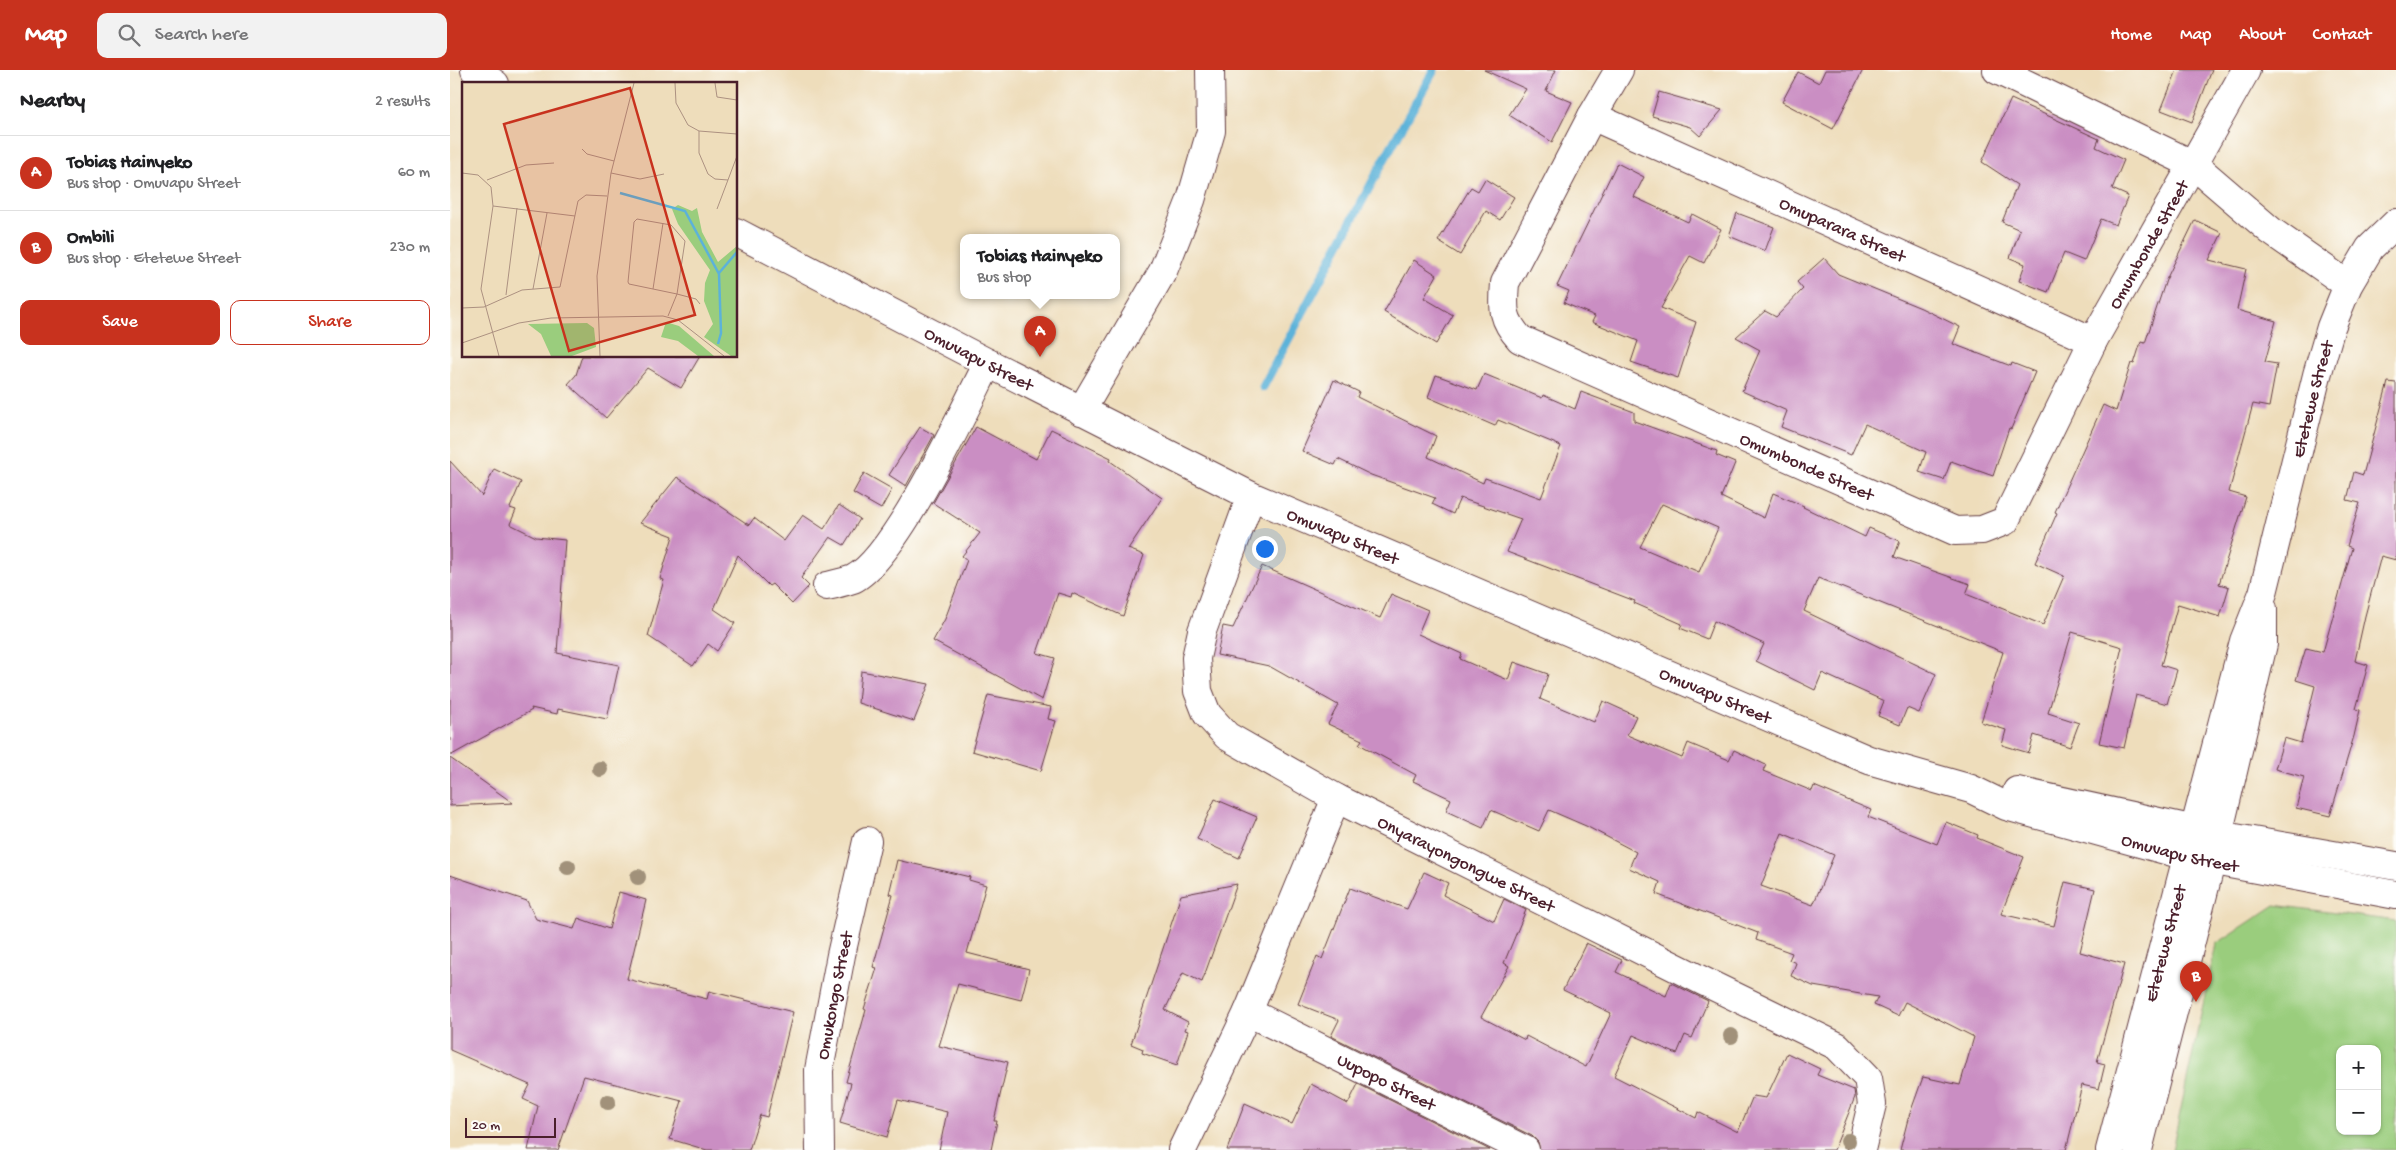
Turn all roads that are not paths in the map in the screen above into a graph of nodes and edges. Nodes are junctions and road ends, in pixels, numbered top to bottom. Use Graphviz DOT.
graph roads {
  1 [pos="474,70"];
  2 [pos="1210,70"];
  3 [pos="1619,70"];
  4 [pos="1997,70"];
  5 [pos="2246,70"];
  6 [pos="491,82"];
  7 [pos="1592,116"];
  8 [pos="2194,165"];
  9 [pos="2396,223"];
  10 [pos="738,233"];
  11 [pos="2348,284"];
  12 [pos="2093,341"];
  13 [pos="988,363"];
  14 [pos="1081,411"];
  15 [pos="1251,496"];
  16 [pos="827,586"];
  17 [pos="1971,790"];
  18 [pos="1336,798"];
  19 [pos="2206,832"];
  20 [pos="867,842"];
  21 [pos="2199,859"];
  22 [pos="2396,866"];
  23 [pos="2396,895"];
  24 [pos="1248,1012"];
  25 [pos="820,1150"];
  26 [pos="1182,1150"];
  27 [pos="1525,1150"];
  28 [pos="1861,1150"];
  29 [pos="2110,1150"];
  30 [pos="2138,1150"];
  1 -- 6 [label="street"];
  2 -- 14 [label="street"];
  3 -- 7 [label="street, Omumbonde Street"];
  4 -- 8 [label="street, Omumbonde Street"];
  5 -- 8 [label="street"];
  7 -- 12 [label="street, Omuparara Street"];
  7 -- 12 [label="street, Omumbonde Street"];
  8 -- 11 [label="street, Omumbonde Street"];
  8 -- 12 [label="street, Omumbonde Street"];
  9 -- 11 [label="street, Etetewe Street"];
  10 -- 13 [label="street, Omuvapu Street"];
  11 -- 19 [label="street, Etetewe Street"];
  13 -- 14 [label="street, Omuvapu Street"];
  13 -- 16 [label="street"];
  14 -- 15 [label="street, Omuvapu Street"];
  15 -- 17 [label="street, Omuvapu Street"];
  15 -- 18 [label="street, Onyarayongongwe Street"];
  17 -- 19 [label="street, Omuvapu Street"];
  17 -- 21 [label="street, Omuvapu Street"];
  18 -- 24 [label="street"];
  18 -- 28 [label="street, Onyarayongongwe Street"];
  19 -- 21 [label="street, Etetewe Street"];
  19 -- 22 [label="street, Omuvapu Street"];
  20 -- 25 [label="street, Omukongo Street"];
  21 -- 23 [label="street, Omuvapu Street"];
  21 -- 29 [label="street, Etetewe Street"];
  21 -- 30 [label="street, Etetewe Street"];
  24 -- 26 [label="street"];
  24 -- 27 [label="street, Uupopo Street"];
}
